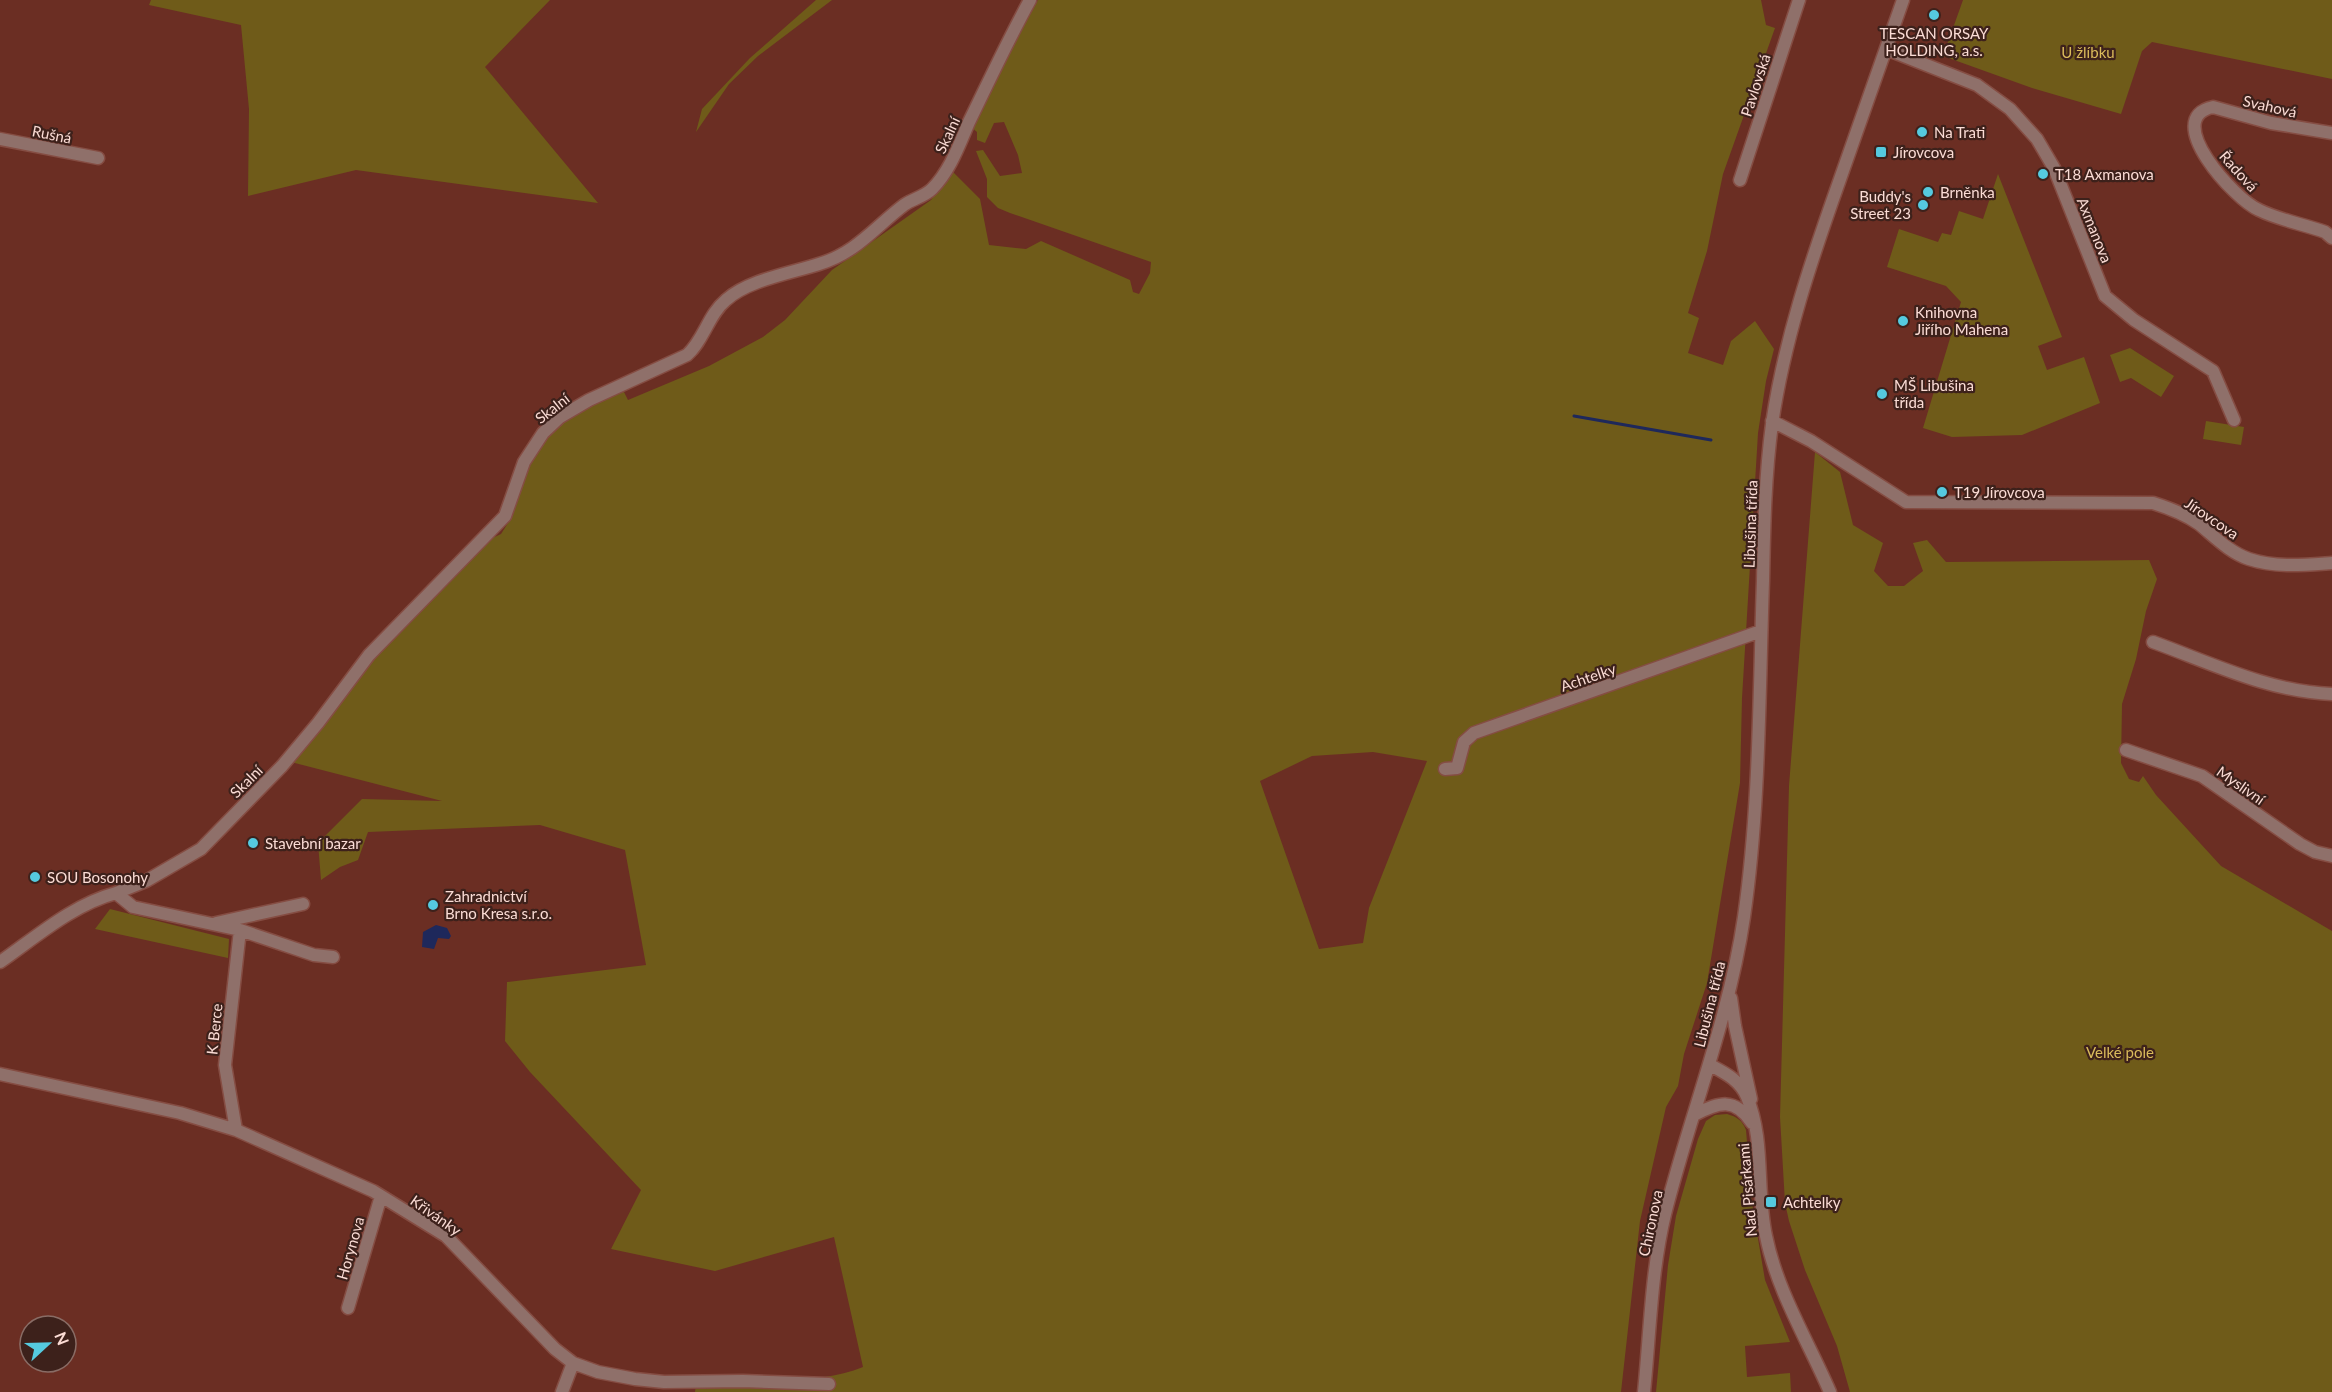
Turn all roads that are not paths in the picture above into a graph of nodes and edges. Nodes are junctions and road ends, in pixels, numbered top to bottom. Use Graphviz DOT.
graph roads {
  1 [pos="1030,0"];
  2 [pos="1799,0"];
  3 [pos="1903,0"];
  4 [pos="1886,49"];
  5 [pos="2203,110"];
  6 [pos="2332,133"];
  7 [pos="0,139"];
  8 [pos="98,158"];
  9 [pos="1740,180"];
  10 [pos="2332,238"];
  11 [pos="2234,420"];
  12 [pos="1773,421"];
  13 [pos="2332,563"];
  14 [pos="1761,631"];
  15 [pos="2153,642"];
  16 [pos="2332,694"];
  17 [pos="2127,750"];
  18 [pos="1445,769"];
  19 [pos="2332,856"];
  20 [pos="116,893"];
  21 [pos="303,904"];
  22 [pos="212,924"];
  23 [pos="240,930"];
  24 [pos="333,957"];
  25 [pos="0,962"];
  26 [pos="1730,985"];
  27 [pos="1710,1065"];
  28 [pos="0,1074"];
  29 [pos="1694,1115"];
  30 [pos="1756,1128"];
  31 [pos="236,1131"];
  32 [pos="381,1196"];
  33 [pos="348,1308"];
  34 [pos="573,1363"];
  35 [pos="829,1384"];
  36 [pos="562,1392"];
  37 [pos="1644,1392"];
  38 [pos="1830,1392"];
  1 -- 20 [label="street, Skalní"];
  2 -- 9 [label="street, Pavlovská"];
  3 -- 4 [label="street, Libušina třída"];
  4 -- 11 [label="street, Axmanova"];
  4 -- 12 [label="street, Libušina třída"];
  5 -- 6 [label="street, Svahová"];
  5 -- 10 [label="street, Řadová"];
  7 -- 8 [label="street, Rušná"];
  12 -- 13 [label="street, Jírovcova"];
  12 -- 14 [label="street, Libušina třída"];
  14 -- 18 [label="street, Achtelky"];
  14 -- 26 [label="street, Libušina třída"];
  15 -- 16 [label="street"];
  17 -- 19 [label="street, Myslivní"];
  20 -- 22 [label="street"];
  20 -- 25 [label="street, Skalní"];
  21 -- 22 [label="street"];
  22 -- 23 [label="street"];
  23 -- 24 [label="street"];
  23 -- 31 [label="street, K Berce"];
  26 -- 27 [label="street, Libušina třída"];
  26 -- 30 [label="street"];
  27 -- 29 [label="street, Chironova"];
  27 -- 30 [label="street, Nad Pisárkami"];
  28 -- 31 [label="street, Křivánky"];
  29 -- 30 [label="street"];
  29 -- 37 [label="street, Chironova"];
  30 -- 38 [label="street, Nad Pisárkami"];
  31 -- 32 [label="street, Křivánky"];
  32 -- 33 [label="street, Horynova"];
  32 -- 34 [label="street, Křivánky"];
  34 -- 35 [label="street, Křivánky"];
  34 -- 36 [label="street"];
}
